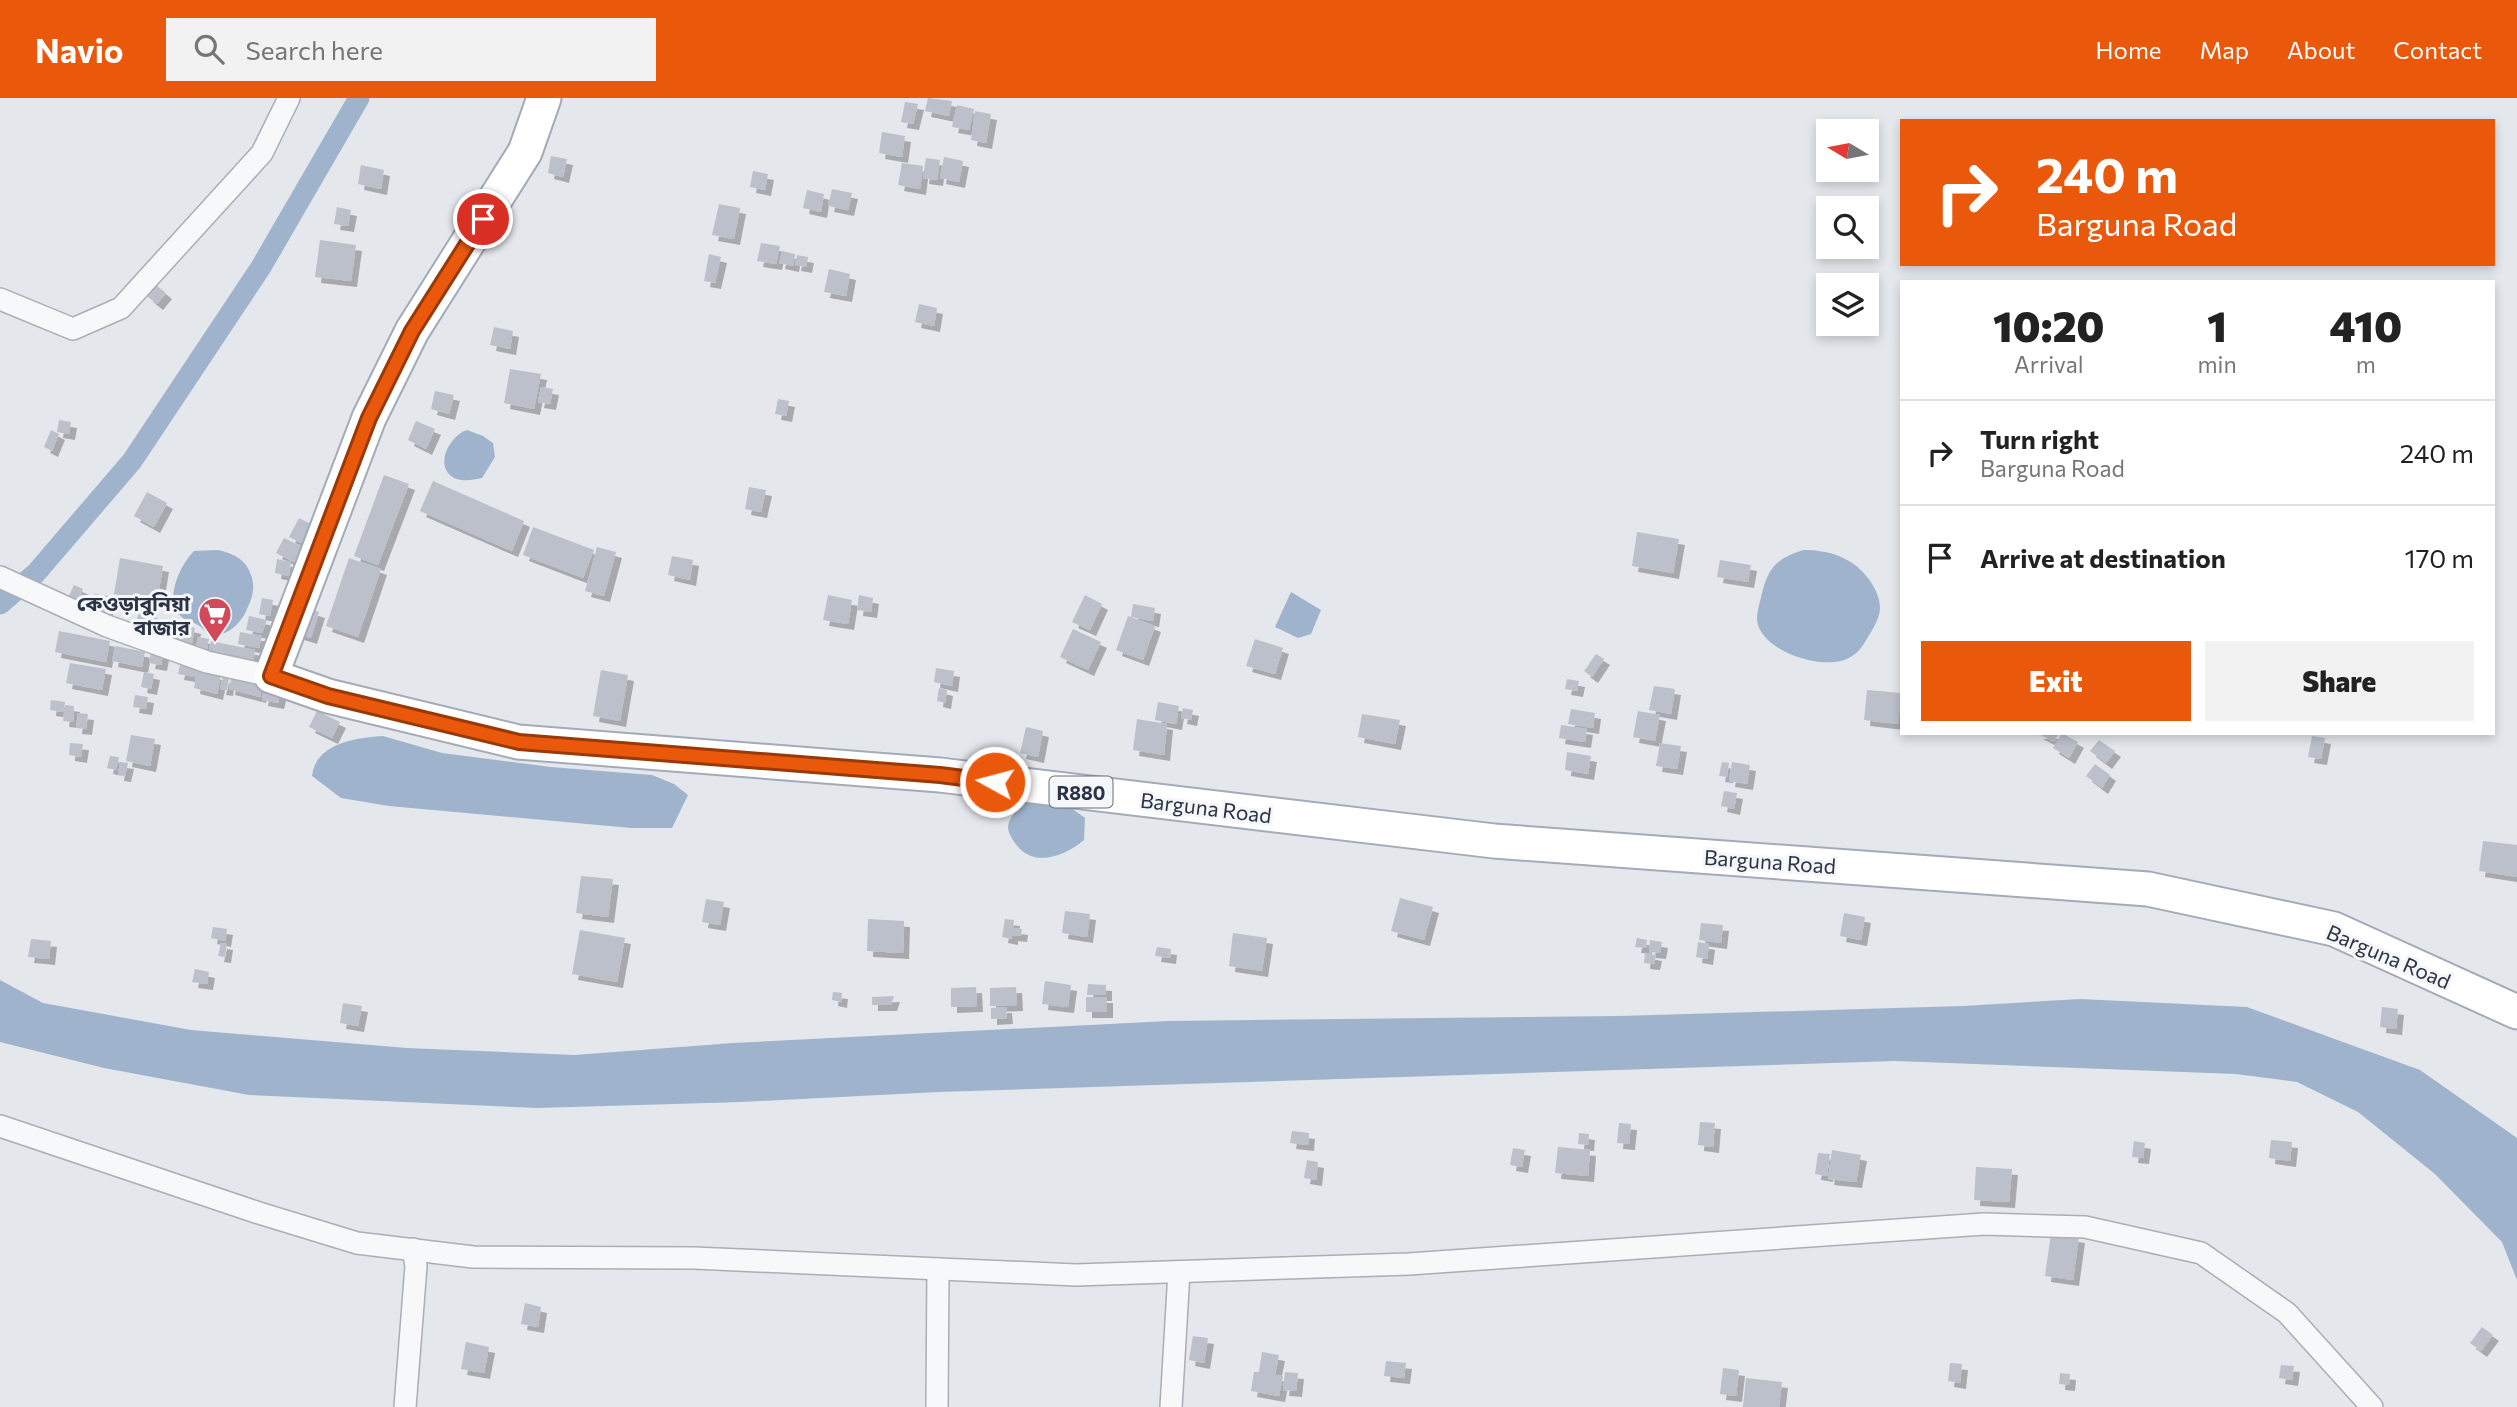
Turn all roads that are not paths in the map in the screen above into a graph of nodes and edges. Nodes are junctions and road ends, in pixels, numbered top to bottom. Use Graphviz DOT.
graph roads {
  1 [pos="289,98"];
  2 [pos="544,98"];
  3 [pos="0,299"];
  4 [pos="0,577"];
  5 [pos="271,676"];
  6 [pos="2517,1012"];
  7 [pos="0,1126"];
  8 [pos="413,1249"];
  9 [pos="938,1269"];
  10 [pos="1179,1272"];
  11 [pos="405,1407"];
  12 [pos="937,1407"];
  13 [pos="1171,1407"];
  14 [pos="2372,1407"];
  1 -- 3 [label="street"];
  2 -- 5 [label="main road"];
  4 -- 5 [label="street"];
  5 -- 6 [label="main road, Barguna Road / R880"];
  7 -- 8 [label="street"];
  8 -- 9 [label="street"];
  8 -- 11 [label="street"];
  9 -- 10 [label="street"];
  9 -- 12 [label="street"];
  10 -- 13 [label="street"];
  10 -- 14 [label="street"];
}
